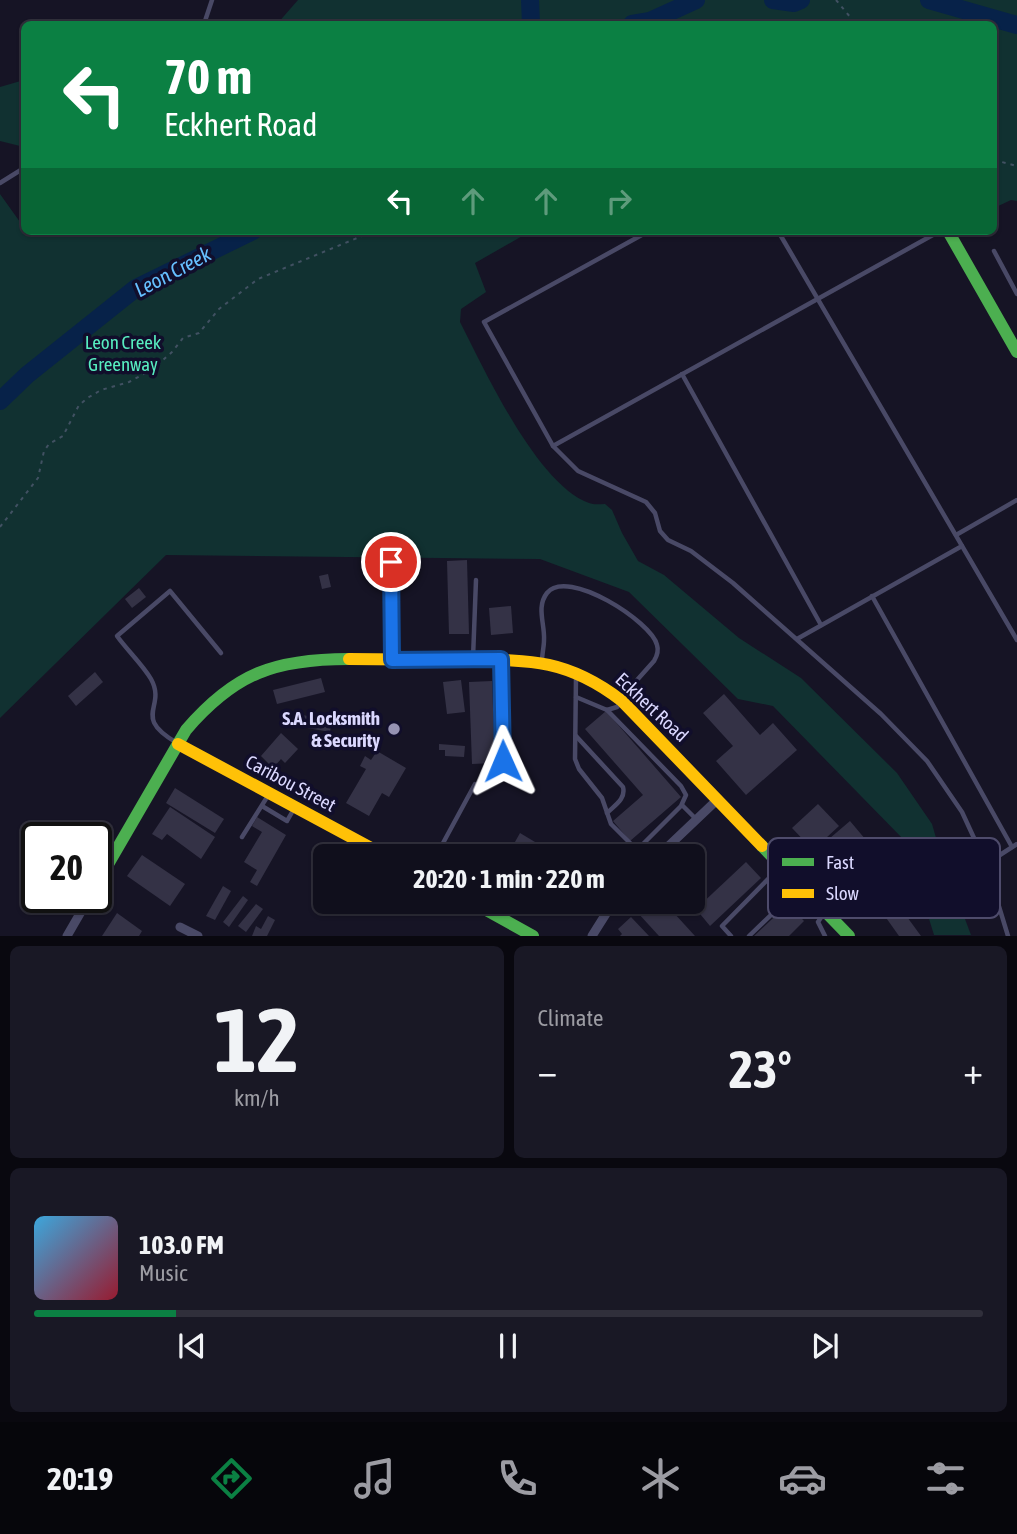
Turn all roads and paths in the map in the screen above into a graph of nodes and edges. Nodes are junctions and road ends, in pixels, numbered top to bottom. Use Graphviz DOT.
graph roads {
  1 [pos="212,0"];
  2 [pos="836,0"];
  3 [pos="205,21"];
  4 [pos="854,21"];
  5 [pos="997,161"];
  6 [pos="1017,166"];
  7 [pos="21,170"];
  8 [pos="0,183"];
  9 [pos="364,235"];
  10 [pos="642,235"];
  11 [pos="780,235"];
  12 [pos="933,235"];
  13 [pos="950,235"];
  14 [pos="994,251"];
  15 [pos="1017,294"];
  16 [pos="817,299"];
  17 [pos="1017,352"];
  18 [pos="682,374"];
  19 [pos="553,446"];
  20 [pos="1017,500"];
  21 [pos="0,527"];
  22 [pos="956,535"];
  23 [pos="962,546"];
  24 [pos="391,562"];
  25 [pos="476,580"];
  26 [pos="872,596"];
  27 [pos="821,625"];
  28 [pos="797,639"];
  29 [pos="1017,640"];
  30 [pos="221,653"];
  31 [pos="474,659"];
  32 [pos="501,659"];
  33 [pos="392,660"];
  34 [pos="541,662"];
  35 [pos="576,672"];
  36 [pos="576,697"];
  37 [pos="621,700"];
  38 [pos="607,710"];
  39 [pos="575,735"];
  40 [pos="178,744"];
  41 [pos="503,761"];
  42 [pos="693,773"];
  43 [pos="475,784"];
  44 [pos="681,786"];
  45 [pos="270,793"];
  46 [pos="718,799"];
  47 [pos="682,805"];
  48 [pos="262,806"];
  49 [pos="295,807"];
  50 [pos="607,813"];
  51 [pos="697,819"];
  52 [pos="242,837"];
  53 [pos="974,838"];
  54 [pos="364,844"];
  55 [pos="442,844"];
  56 [pos="630,844"];
  57 [pos="643,844"];
  58 [pos="670,844"];
  59 [pos="1015,846"];
  60 [pos="768,851"];
  61 [pos="1000,855"];
  62 [pos="112,857"];
  63 [pos="768,880"];
  64 [pos="1000,910"];
  65 [pos="80,913"];
  66 [pos="493,914"];
  67 [pos="606,914"];
  68 [pos="768,918"];
  69 [pos="821,918"];
  70 [pos="831,918"];
  71 [pos="180,927"];
  72 [pos="846,935"];
  73 [pos="67,936"];
  74 [pos="198,936"];
  75 [pos="533,936"];
  76 [pos="592,936"];
  77 [pos="732,936"];
  78 [pos="749,936"];
  79 [pos="825,936"];
  80 [pos="1008,936"];
  1 -- 3 [label="lane"];
  2 -- 4 [label="path"];
  5 -- 6 [label="path"];
  7 -- 8 [label="lane"];
  9 -- 21 [label="path"];
  10 -- 19 [label="lane"];
  11 -- 16 [label="lane"];
  12 -- 16 [label="lane"];
  13 -- 17 [label="street"];
  14 -- 15 [label="lane"];
  16 -- 18 [label="lane"];
  16 -- 22 [label="lane"];
  18 -- 19 [label="lane"];
  18 -- 27 [label="lane"];
  19 -- 28 [label="lane"];
  20 -- 22 [label="lane"];
  22 -- 23 [label="lane"];
  23 -- 26 [label="lane"];
  23 -- 29 [label="lane"];
  24 -- 33 [label="street"];
  25 -- 31 [label="lane"];
  26 -- 27 [label="lane"];
  26 -- 59 [label="lane"];
  27 -- 28 [label="lane"];
  28 -- 53 [label="lane"];
  30 -- 40 [label="lane"];
  31 -- 32 [label="street, Eckhert Road"];
  31 -- 33 [label="street, Eckhert Road"];
  32 -- 34 [label="street, Eckhert Road"];
  32 -- 41 [label="lane"];
  33 -- 40 [label="street, Eckhert Road"];
  34 -- 35 [label="street, Eckhert Road"];
  34 -- 37 [label="lane"];
  35 -- 36 [label="lane"];
  35 -- 37 [label="street, Eckhert Road"];
  36 -- 38 [label="lane"];
  36 -- 39 [label="lane"];
  37 -- 38 [label="lane"];
  37 -- 42 [label="street, Eckhert Road"];
  38 -- 44 [label="lane"];
  39 -- 50 [label="lane"];
  39 -- 50 [label="lane"];
  40 -- 45 [label="street, Caribou Street"];
  40 -- 62 [label="street, Eckhert Road"];
  42 -- 44 [label="lane"];
  42 -- 46 [label="street, Eckhert Road"];
  43 -- 55 [label="lane"];
  44 -- 47 [label="lane"];
  45 -- 48 [label="lane"];
  45 -- 49 [label="street, Caribou Street"];
  46 -- 51 [label="street"];
  46 -- 60 [label="street, Eckhert Road"];
  47 -- 51 [label="lane"];
  47 -- 57 [label="lane"];
  48 -- 49 [label="lane"];
  48 -- 52 [label="lane"];
  49 -- 54 [label="street, Caribou Street"];
  50 -- 56 [label="lane"];
  51 -- 58 [label="street"];
  59 -- 61 [label="lane"];
  63 -- 77 [label="lane"];
  64 -- 80 [label="lane"];
  65 -- 73 [label="street"];
  66 -- 75 [label="street"];
  67 -- 76 [label="street"];
  68 -- 78 [label="lane"];
  69 -- 79 [label="lane"];
  70 -- 72 [label="street, Eckhert Road"];
  71 -- 74 [label="street"];
}
